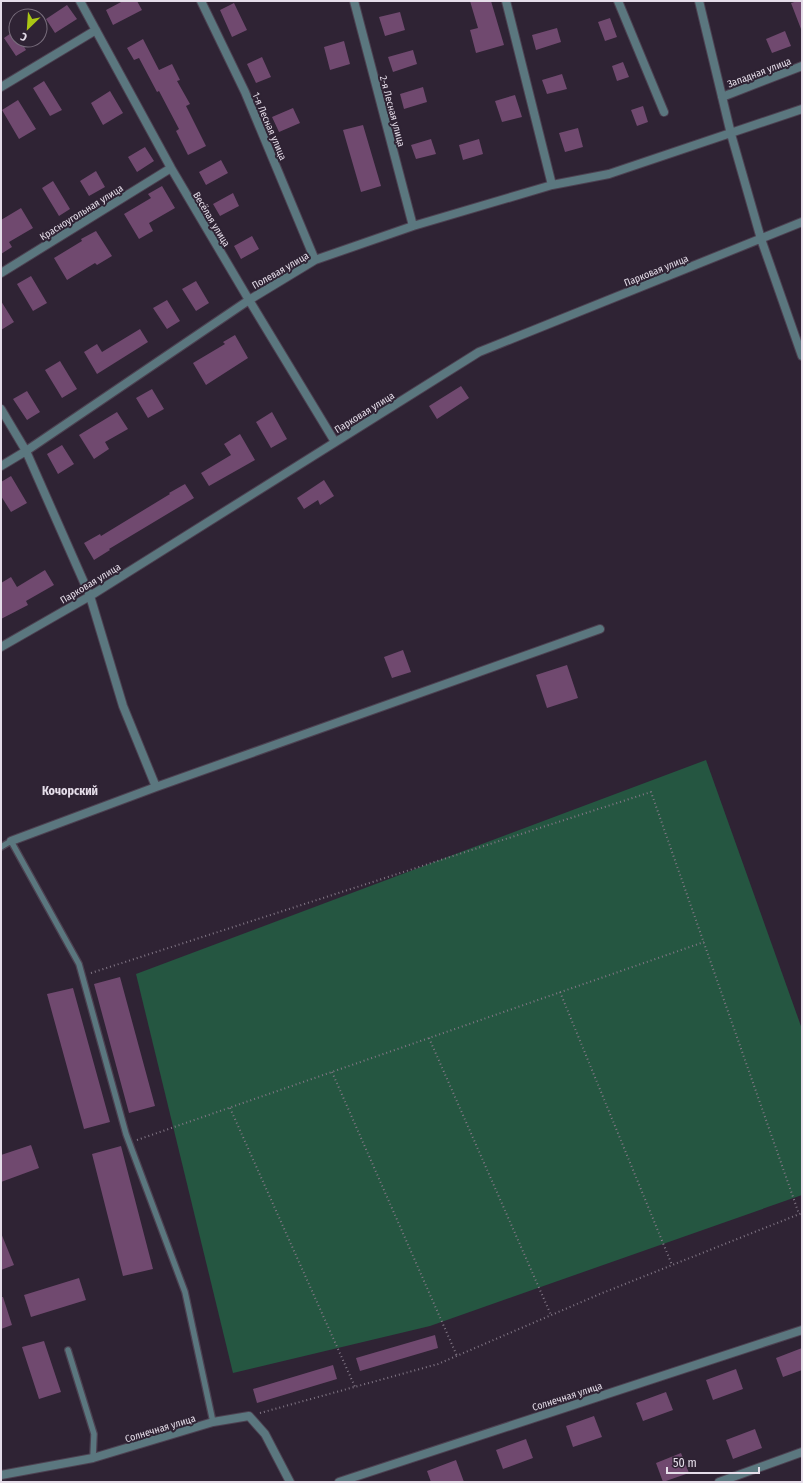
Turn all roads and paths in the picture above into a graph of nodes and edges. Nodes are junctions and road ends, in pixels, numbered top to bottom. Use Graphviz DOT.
graph roads {
  1 [pos="80,1"];
  2 [pos="201,1"];
  3 [pos="354,1"];
  4 [pos="506,1"];
  5 [pos="618,1"];
  6 [pos="699,1"];
  7 [pos="96,30"];
  8 [pos="802,66"];
  9 [pos="1,87"];
  10 [pos="722,97"];
  11 [pos="802,109"];
  12 [pos="664,112"];
  13 [pos="731,134"];
  14 [pos="171,168"];
  15 [pos="552,185"];
  16 [pos="802,222"];
  17 [pos="413,226"];
  18 [pos="761,239"];
  19 [pos="315,260"];
  20 [pos="1,273"];
  21 [pos="249,300"];
  22 [pos="802,356"];
  23 [pos="1,409"];
  24 [pos="335,442"];
  25 [pos="26,451"];
  26 [pos="1,466"];
  27 [pos="90,596"];
  28 [pos="600,629"];
  29 [pos="1,647"];
  30 [pos="156,787"];
  31 [pos="11,841"];
  32 [pos="1,847"];
  33 [pos="704,942"];
  34 [pos="82,976"];
  35 [pos="560,992"];
  36 [pos="429,1038"];
  37 [pos="332,1072"];
  38 [pos="230,1108"];
  39 [pos="129,1143"];
  40 [pos="801,1213"];
  41 [pos="672,1265"];
  42 [pos="551,1315"];
  43 [pos="802,1330"];
  44 [pos="68,1350"];
  45 [pos="457,1356"];
  46 [pos="355,1387"];
  47 [pos="249,1416"];
  48 [pos="213,1422"];
  49 [pos="802,1452"];
  50 [pos="93,1458"];
  51 [pos="1,1475"];
  52 [pos="290,1482"];
  53 [pos="339,1482"];
  54 [pos="719,1482"];
  1 -- 7 [label="street, Весёлая улица"];
  2 -- 19 [label="street, 1-я Лесная улица"];
  3 -- 17 [label="street, 2-я Лесная улица"];
  4 -- 15 [label="street"];
  5 -- 12 [label="street"];
  6 -- 10 [label="street"];
  7 -- 9 [label="street"];
  7 -- 14 [label="street, Весёлая улица"];
  8 -- 10 [label="street, Западная улица"];
  10 -- 13 [label="street"];
  11 -- 13 [label="street, Полевая улица"];
  13 -- 15 [label="street, Полевая улица"];
  13 -- 18 [label="street"];
  14 -- 20 [label="street, Красноугольная улица"];
  14 -- 21 [label="street, Весёлая улица"];
  15 -- 17 [label="street, Полевая улица"];
  16 -- 18 [label="street, Парковая улица"];
  17 -- 19 [label="street, Полевая улица"];
  18 -- 22 [label="street"];
  18 -- 24 [label="street, Парковая улица"];
  19 -- 21 [label="street, Полевая улица"];
  21 -- 24 [label="street, Весёлая улица"];
  21 -- 25 [label="street, Полевая улица"];
  23 -- 25 [label="street"];
  24 -- 27 [label="street, Парковая улица"];
  25 -- 26 [label="street, Полевая улица"];
  25 -- 27 [label="street"];
  27 -- 29 [label="street, Парковая улица"];
  27 -- 30 [label="street"];
  28 -- 30 [label="street"];
  30 -- 31 [label="street"];
  31 -- 32 [label="lane"];
  31 -- 34 [label="lane"];
  33 -- 34 [label="path"];
  33 -- 35 [label="path"];
  33 -- 40 [label="path"];
  34 -- 39 [label="lane"];
  35 -- 36 [label="path"];
  35 -- 41 [label="path"];
  36 -- 37 [label="path"];
  36 -- 42 [label="path"];
  37 -- 38 [label="path"];
  37 -- 45 [label="path"];
  38 -- 39 [label="path"];
  38 -- 46 [label="path"];
  39 -- 48 [label="lane"];
  40 -- 41 [label="path"];
  41 -- 42 [label="path"];
  42 -- 45 [label="path"];
  43 -- 53 [label="street, Солнечная улица"];
  44 -- 50 [label="lane"];
  45 -- 46 [label="path"];
  46 -- 47 [label="path"];
  47 -- 48 [label="street, Солнечная улица"];
  47 -- 52 [label="street"];
  48 -- 50 [label="street, Солнечная улица"];
  49 -- 54 [label="street"];
  50 -- 51 [label="street, Солнечная улица"];
}
